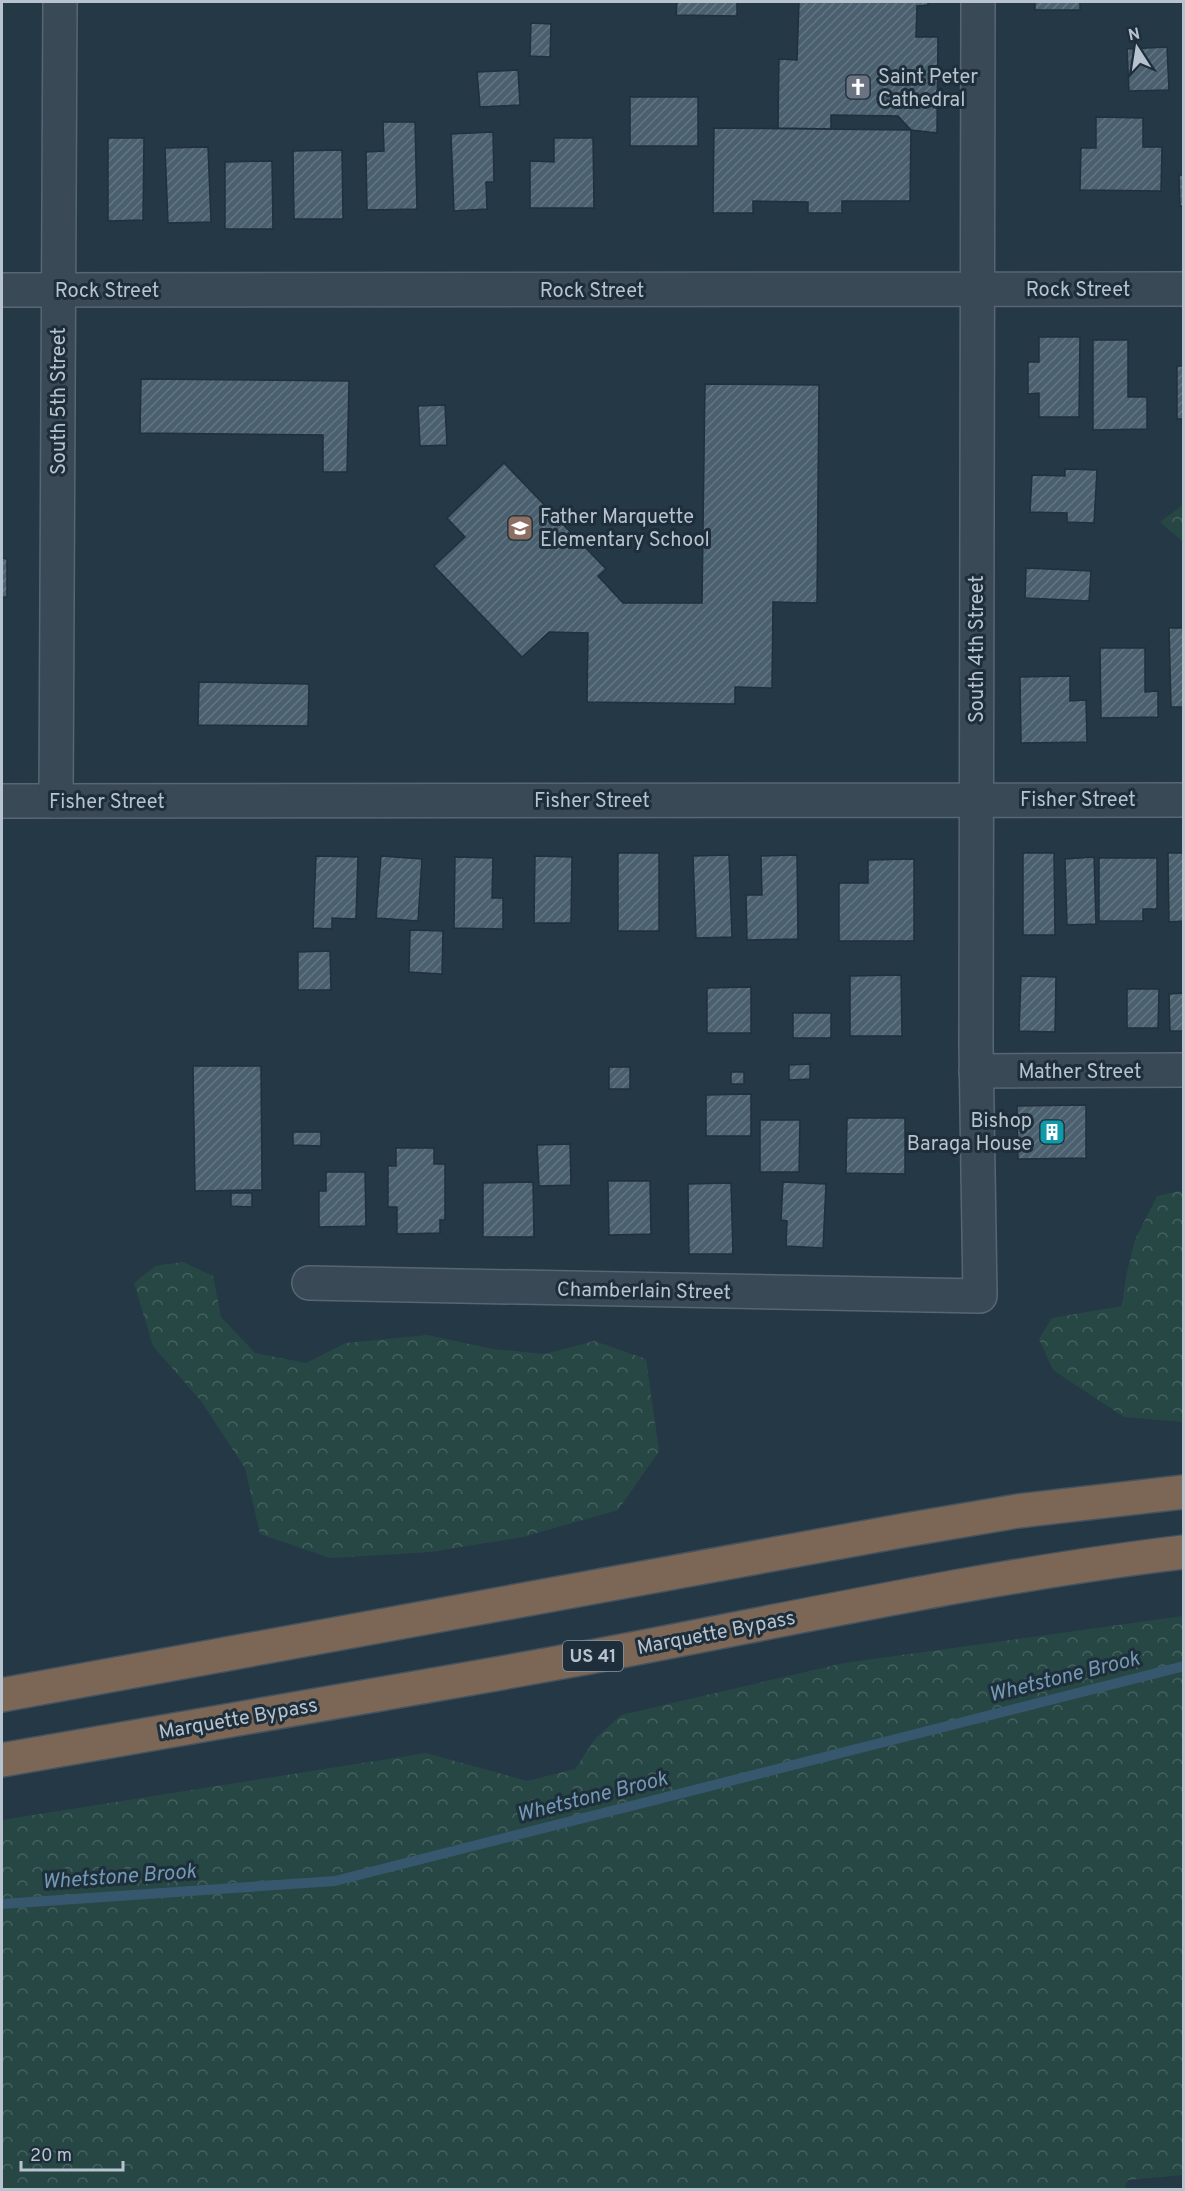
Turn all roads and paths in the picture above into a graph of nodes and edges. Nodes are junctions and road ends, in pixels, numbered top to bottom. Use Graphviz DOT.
graph roads {
  1 [pos="60,2"];
  2 [pos="978,2"];
  3 [pos="1184,289"];
  4 [pos="2,290"];
  5 [pos="58,290"];
  6 [pos="976,290"];
  7 [pos="976,799"];
  8 [pos="1184,800"];
  9 [pos="2,801"];
  10 [pos="56,801"];
  11 [pos="1184,1070"];
  12 [pos="976,1071"];
  13 [pos="309,1283"];
  14 [pos="980,1296"];
  15 [pos="1184,1492"];
  16 [pos="1184,1552"];
  17 [pos="2,1695"];
  18 [pos="2,1760"];
  1 -- 5 [label="street, South 5th Street"];
  2 -- 6 [label="street, South 4th Street"];
  3 -- 6 [label="street, Rock Street"];
  4 -- 5 [label="street, Rock Street"];
  5 -- 6 [label="street, Rock Street"];
  5 -- 10 [label="street, South 5th Street"];
  6 -- 7 [label="street, South 4th Street"];
  7 -- 8 [label="street, Fisher Street"];
  7 -- 10 [label="street, Fisher Street"];
  7 -- 12 [label="street, South 4th Street"];
  9 -- 10 [label="street, Fisher Street"];
  11 -- 12 [label="street, Mather Street"];
  12 -- 14 [label="street, South 4th Street"];
  13 -- 14 [label="street, Chamberlain Street"];
  15 -- 17 [label="highway"];
  16 -- 18 [label="highway, Marquette Bypass / US 41"];
}
